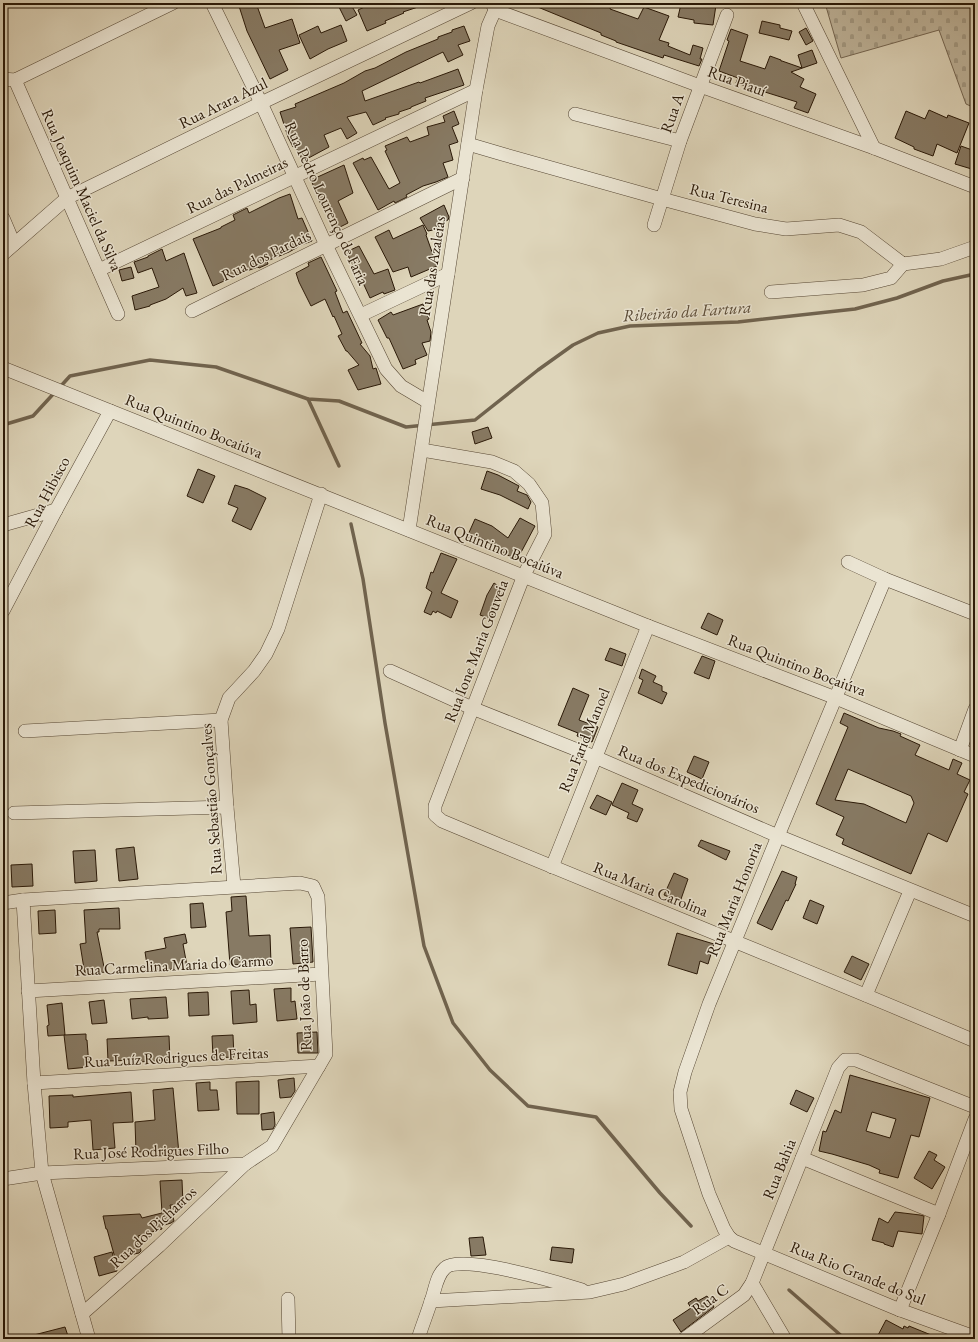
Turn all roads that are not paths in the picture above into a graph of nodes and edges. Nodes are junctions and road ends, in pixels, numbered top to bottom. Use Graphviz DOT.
graph roads {
  1 [pos="173,3"];
  2 [pos="212,3"];
  3 [pos="471,3"];
  4 [pos="803,3"];
  5 [pos="493,6"];
  6 [pos="727,15"];
  7 [pos="9,80"];
  8 [pos="700,86"];
  9 [pos="476,90"];
  10 [pos="261,103"];
  11 [pos="575,114"];
  12 [pos="680,141"];
  13 [pos="468,144"];
  14 [pos="874,148"];
  15 [pos="294,176"];
  16 [pos="462,178"];
  17 [pos="975,187"];
  18 [pos="67,198"];
  19 [pos="662,199"];
  20 [pos="3,218"];
  21 [pos="654,225"];
  22 [pos="14,244"];
  23 [pos="326,245"];
  24 [pos="975,247"];
  25 [pos="3,254"];
  26 [pos="903,264"];
  27 [pos="99,270"];
  28 [pos="448,274"];
  29 [pos="771,292"];
  30 [pos="192,311"];
  31 [pos="118,314"];
  32 [pos="361,315"];
  33 [pos="3,368"];
  34 [pos="428,407"];
  35 [pos="110,411"];
  36 [pos="422,450"];
  37 [pos="321,494"];
  38 [pos="56,510"];
  39 [pos="3,525"];
  40 [pos="410,530"];
  41 [pos="848,562"];
  42 [pos="524,575"];
  43 [pos="886,579"];
  44 [pos="3,611"];
  45 [pos="975,614"];
  46 [pos="648,626"];
  47 [pos="390,671"];
  48 [pos="836,698"];
  49 [pos="472,708"];
  50 [pos="975,709"];
  51 [pos="221,720"];
  52 [pos="25,731"];
  53 [pos="960,750"];
  54 [pos="975,756"];
  55 [pos="595,757"];
  56 [pos="435,806"];
  57 [pos="227,807"];
  58 [pos="14,813"];
  59 [pos="778,836"];
  60 [pos="552,867"];
  61 [pos="234,886"];
  62 [pos="910,891"];
  63 [pos="23,900"];
  64 [pos="3,903"];
  65 [pos="975,916"];
  66 [pos="735,941"];
  67 [pos="321,974"];
  68 [pos="28,991"];
  69 [pos="866,995"];
  70 [pos="975,1041"];
  71 [pos="319,1066"];
  72 [pos="34,1083"];
  73 [pos="975,1107"];
  74 [pos="975,1119"];
  75 [pos="259,1156"];
  76 [pos="802,1158"];
  77 [pos="245,1164"];
  78 [pos="42,1173"];
  79 [pos="3,1179"];
  80 [pos="939,1214"];
  81 [pos="729,1237"];
  82 [pos="764,1253"];
  83 [pos="752,1283"];
  84 [pos="590,1292"];
  85 [pos="288,1299"];
  86 [pos="431,1301"];
  87 [pos="900,1310"];
  88 [pos="82,1314"];
  89 [pos="975,1337"];
  90 [pos="89,1339"];
  91 [pos="289,1339"];
  92 [pos="418,1339"];
  93 [pos="684,1339"];
  94 [pos="785,1339"];
  1 -- 7 [label="street"];
  2 -- 10 [label="street, Rua Pedro Lourenço de Faria"];
  3 -- 10 [label="street, Rua Arara Azul"];
  4 -- 14 [label="street"];
  5 -- 8 [label="street, Rua Piauí"];
  5 -- 9 [label="street, Rua das Azaleias"];
  6 -- 8 [label="street, Rua A"];
  7 -- 18 [label="street, Rua Joaquim Maciel da Silva"];
  8 -- 12 [label="street, Rua A"];
  8 -- 14 [label="street, Rua Piauí"];
  9 -- 13 [label="street, Rua das Azaleias"];
  9 -- 15 [label="street, Rua das Palmeiras"];
  10 -- 15 [label="street, Rua Pedro Lourenço de Faria"];
  10 -- 18 [label="street, Rua Arara Azul"];
  11 -- 12 [label="street"];
  12 -- 19 [label="street, Rua A"];
  13 -- 16 [label="street, Rua das Azaleias"];
  13 -- 19 [label="street, Rua Teresina"];
  14 -- 17 [label="street, Rua Piauí"];
  15 -- 23 [label="street, Rua Pedro Lourenço de Faria"];
  15 -- 27 [label="street, Rua das Palmeiras"];
  16 -- 23 [label="street, Rua dos Pardais"];
  16 -- 28 [label="street, Rua das Azaleias"];
  18 -- 22 [label="street, Rua Arara Azul"];
  18 -- 27 [label="street, Rua Joaquim Maciel da Silva"];
  19 -- 21 [label="street, Rua A"];
  19 -- 26 [label="street, Rua Teresina"];
  20 -- 22 [label="street"];
  22 -- 25 [label="street, Rua Arara Azul"];
  23 -- 30 [label="street, Rua dos Pardais"];
  23 -- 32 [label="street, Rua Pedro Lourenço de Faria"];
  24 -- 26 [label="street"];
  26 -- 29 [label="street"];
  27 -- 31 [label="street, Rua Joaquim Maciel da Silva"];
  28 -- 32 [label="street"];
  28 -- 34 [label="street, Rua das Azaleias"];
  32 -- 34 [label="street, Rua Pedro Lourenço de Faria"];
  33 -- 35 [label="street, Rua Quintino Bocaiúva"];
  34 -- 36 [label="street, Rua das Azaleias"];
  35 -- 37 [label="street, Rua Quintino Bocaiúva"];
  35 -- 38 [label="street, Rua Hibisco"];
  36 -- 40 [label="street, Rua das Azaleias"];
  36 -- 42 [label="street, Rua Ione Maria Gouveia"];
  37 -- 40 [label="street, Rua Quintino Bocaiúva"];
  37 -- 51 [label="street, Rua Sebastião Gonçalves"];
  38 -- 39 [label="street"];
  38 -- 44 [label="street, Rua Hibisco"];
  40 -- 42 [label="street, Rua Quintino Bocaiúva"];
  41 -- 43 [label="street"];
  42 -- 46 [label="street, Rua Quintino Bocaiúva"];
  42 -- 49 [label="street, Rua Ione Maria Gouveia"];
  43 -- 45 [label="street"];
  43 -- 48 [label="street, Rua Maria Honoria"];
  46 -- 48 [label="street, Rua Quintino Bocaiúva"];
  46 -- 55 [label="street, Rua Farid Manoel"];
  47 -- 49 [label="street, Rua dos Expedicionários"];
  48 -- 53 [label="street, Rua Quintino Bocaiúva"];
  48 -- 59 [label="street, Rua Maria Honoria"];
  49 -- 55 [label="street, Rua dos Expedicionários"];
  49 -- 56 [label="street, Rua Ione Maria Gouveia"];
  50 -- 53 [label="street"];
  51 -- 52 [label="street"];
  51 -- 57 [label="street, Rua Sebastião Gonçalves"];
  53 -- 54 [label="street, Rua Quintino Bocaiúva"];
  55 -- 59 [label="street, Rua dos Expedicionários"];
  55 -- 60 [label="street, Rua Farid Manoel"];
  56 -- 60 [label="street, Rua Maria Carolina"];
  57 -- 58 [label="street"];
  57 -- 61 [label="street, Rua Sebastião Gonçalves"];
  59 -- 62 [label="street, Rua dos Expedicionários"];
  59 -- 66 [label="street, Rua Maria Honoria"];
  60 -- 66 [label="street, Rua Maria Carolina"];
  61 -- 63 [label="street"];
  61 -- 67 [label="street, Rua João de Barro"];
  62 -- 65 [label="street, Rua dos Expedicionários"];
  62 -- 69 [label="street"];
  63 -- 64 [label="street"];
  63 -- 68 [label="street"];
  66 -- 69 [label="street, Rua Maria Carolina"];
  66 -- 81 [label="street, Rua Maria Honoria"];
  67 -- 68 [label="street, Rua Carmelina Maria do Carmo"];
  67 -- 71 [label="street, Rua João de Barro"];
  68 -- 72 [label="street"];
  69 -- 70 [label="street, Rua Maria Carolina"];
  71 -- 72 [label="street, Rua Luíz Rodrigues de Freitas"];
  71 -- 75 [label="street, Rua João de Barro"];
  72 -- 78 [label="street"];
  73 -- 76 [label="street, Rua Bahia"];
  74 -- 80 [label="street"];
  75 -- 77 [label="street, Rua José Rodrigues Filho"];
  76 -- 80 [label="street"];
  76 -- 82 [label="street, Rua Bahia"];
  77 -- 78 [label="street, Rua José Rodrigues Filho"];
  77 -- 88 [label="street, Rua dos Picharros"];
  78 -- 79 [label="street, Rua José Rodrigues Filho"];
  78 -- 88 [label="street"];
  80 -- 87 [label="street"];
  81 -- 82 [label="street, Rua Rio Grande do Sul"];
  81 -- 84 [label="street"];
  82 -- 83 [label="street, Rua Bahia"];
  82 -- 87 [label="street, Rua Rio Grande do Sul"];
  83 -- 93 [label="street, Rua C"];
  83 -- 94 [label="street"];
  84 -- 86 [label="street"];
  84 -- 86 [label="street"];
  85 -- 91 [label="street"];
  86 -- 92 [label="street"];
  87 -- 89 [label="street, Rua Rio Grande do Sul"];
  88 -- 90 [label="street"];
}
